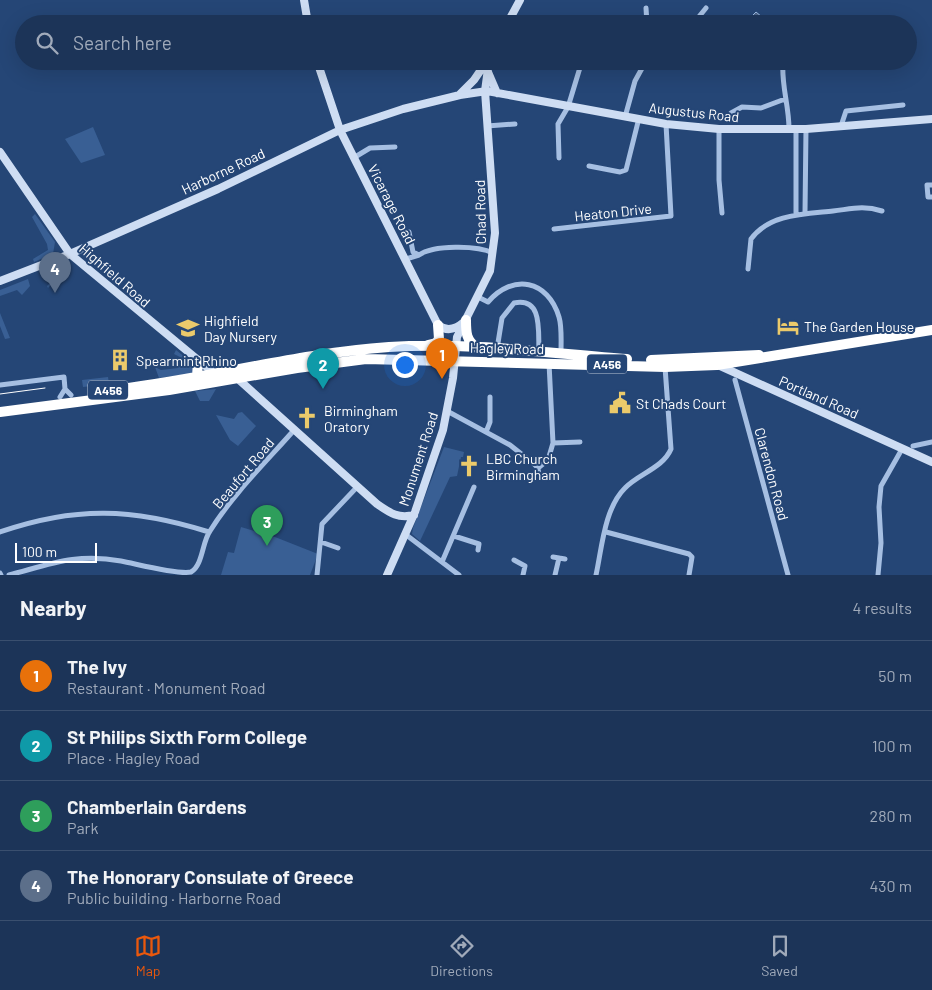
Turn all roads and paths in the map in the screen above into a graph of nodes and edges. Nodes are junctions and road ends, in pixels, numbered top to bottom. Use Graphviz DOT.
graph roads {
  1 [pos="304,0"];
  2 [pos="520,0"];
  3 [pos="646,8"];
  4 [pos="706,8"];
  5 [pos="306,15"];
  6 [pos="512,15"];
  7 [pos="646,15"];
  8 [pos="700,15"];
  9 [pos="320,70"];
  10 [pos="483,70"];
  11 [pos="488,70"];
  12 [pos="488,70"];
  13 [pos="579,70"];
  14 [pos="641,70"];
  15 [pos="782,70"];
  16 [pos="489,94"];
  17 [pos="460,95"];
  18 [pos="785,99"];
  19 [pos="903,105"];
  20 [pos="568,107"];
  21 [pos="731,113"];
  22 [pos="625,117"];
  23 [pos="639,118"];
  24 [pos="932,119"];
  25 [pos="516,124"];
  26 [pos="666,124"];
  27 [pos="487,126"];
  28 [pos="841,126"];
  29 [pos="792,129"];
  30 [pos="806,129"];
  31 [pos="340,130"];
  32 [pos="719,130"];
  33 [pos="395,147"];
  34 [pos="0,152"];
  35 [pos="354,157"];
  36 [pos="559,158"];
  37 [pos="589,166"];
  38 [pos="932,185"];
  39 [pos="932,197"];
  40 [pos="882,211"];
  41 [pos="805,212"];
  42 [pos="722,213"];
  43 [pos="796,214"];
  44 [pos="554,229"];
  45 [pos="410,232"];
  46 [pos="493,253"];
  47 [pos="70,254"];
  48 [pos="419,255"];
  49 [pos="406,260"];
  50 [pos="748,269"];
  51 [pos="0,281"];
  52 [pos="478,298"];
  53 [pos="466,320"];
  54 [pos="438,325"];
  55 [pos="932,330"];
  56 [pos="405,346"];
  57 [pos="422,346"];
  58 [pos="455,347"];
  59 [pos="477,348"];
  60 [pos="496,349"];
  61 [pos="539,351"];
  62 [pos="561,352"];
  63 [pos="365,354"];
  64 [pos="777,354"];
  65 [pos="694,359"];
  66 [pos="198,360"];
  67 [pos="456,360"];
  68 [pos="548,362"];
  69 [pos="717,365"];
  70 [pos="665,367"];
  71 [pos="215,374"];
  72 [pos="235,375"];
  73 [pos="197,377"];
  74 [pos="735,380"];
  75 [pos="0,385"];
  76 [pos="65,394"];
  77 [pos="490,397"];
  78 [pos="0,405"];
  79 [pos="447,411"];
  80 [pos="0,412"];
  81 [pos="296,429"];
  82 [pos="486,432"];
  83 [pos="580,442"];
  84 [pos="932,442"];
  85 [pos="552,443"];
  86 [pos="913,446"];
  87 [pos="902,449"];
  88 [pos="932,462"];
  89 [pos="538,468"];
  90 [pos="539,474"];
  91 [pos="358,486"];
  92 [pos="474,488"];
  93 [pos="414,515"];
  94 [pos="396,516"];
  95 [pos="0,532"];
  96 [pos="209,532"];
  97 [pos="606,532"];
  98 [pos="405,534"];
  99 [pos="454,536"];
  100 [pos="321,542"];
  101 [pos="338,548"];
  102 [pos="478,550"];
  103 [pos="559,558"];
  104 [pos="514,560"];
  105 [pos="442,562"];
  106 [pos="9,575"];
  107 [pos="317,575"];
  108 [pos="387,575"];
  109 [pos="458,575"];
  110 [pos="524,575"];
  111 [pos="555,575"];
  112 [pos="596,575"];
  113 [pos="689,575"];
  114 [pos="788,575"];
  115 [pos="878,575"];
  1 -- 5 [label="main road"];
  2 -- 6 [label="main road"];
  3 -- 7 [label="street"];
  4 -- 8 [label="street"];
  9 -- 31 [label="main road, Vicarage Road"];
  10 -- 17 [label="main road"];
  11 -- 16 [label="main road"];
  12 -- 16 [label="main road"];
  13 -- 20 [label="street"];
  14 -- 22 [label="street"];
  15 -- 18 [label="street"];
  16 -- 17 [label="main road, Harborne Road"];
  16 -- 20 [label="main road, Augustus Road"];
  16 -- 27 [label="main road, Chad Road"];
  17 -- 31 [label="main road, Harborne Road"];
  18 -- 21 [label="street"];
  18 -- 29 [label="street"];
  19 -- 28 [label="street"];
  20 -- 22 [label="main road, Augustus Road"];
  20 -- 36 [label="street"];
  22 -- 23 [label="main road, Augustus Road"];
  23 -- 26 [label="main road, Augustus Road"];
  23 -- 37 [label="street"];
  24 -- 28 [label="main road, Augustus Road"];
  25 -- 27 [label="street"];
  26 -- 32 [label="main road, Augustus Road"];
  26 -- 44 [label="street, Heaton Drive"];
  27 -- 46 [label="main road, Chad Road"];
  28 -- 30 [label="main road, Augustus Road"];
  29 -- 30 [label="main road, Augustus Road"];
  29 -- 32 [label="main road, Augustus Road"];
  29 -- 43 [label="street"];
  30 -- 41 [label="street"];
  31 -- 35 [label="main road, Vicarage Road"];
  31 -- 47 [label="main road, Harborne Road"];
  32 -- 42 [label="street"];
  33 -- 35 [label="street"];
  34 -- 47 [label="main road, Highfield Road"];
  35 -- 49 [label="main road, Vicarage Road"];
  38 -- 39 [label="street"];
  40 -- 41 [label="street"];
  41 -- 43 [label="street"];
  43 -- 50 [label="street"];
  45 -- 48 [label="street"];
  46 -- 48 [label="street"];
  46 -- 52 [label="main road, Chad Road"];
  47 -- 51 [label="main road, Harborne Road"];
  47 -- 66 [label="main road, Highfield Road"];
  48 -- 49 [label="street"];
  49 -- 54 [label="main road, Vicarage Road"];
  52 -- 53 [label="main road, Chad Road"];
  52 -- 62 [label="street"];
  53 -- 54 [label="main road"];
  53 -- 58 [label="main road, Chad Road"];
  53 -- 59 [label="highway"];
  54 -- 57 [label="highway"];
  55 -- 64 [label="highway, Hagley Road / A456"];
  56 -- 57 [label="highway, Hagley Road / A456"];
  56 -- 63 [label="highway, Hagley Road / A456"];
  56 -- 67 [label="highway"];
  57 -- 58 [label="highway, Hagley Road / A456"];
  58 -- 59 [label="highway, Hagley Road / A456"];
  58 -- 67 [label="main road, Monument Road"];
  59 -- 60 [label="highway, Hagley Road / A456"];
  60 -- 61 [label="highway, Hagley Road / A456"];
  60 -- 61 [label="street"];
  61 -- 62 [label="highway, Hagley Road / A456"];
  61 -- 68 [label="highway"];
  62 -- 65 [label="highway, Hagley Road / A456"];
  63 -- 67 [label="highway, Hagley Road / A456"];
  63 -- 72 [label="highway, Hagley Road / A456"];
  64 -- 65 [label="highway, Hagley Road / A456"];
  64 -- 69 [label="highway, Hagley Road / A456"];
  65 -- 69 [label="main road, Portland Road"];
  66 -- 71 [label="main road, Highfield Road"];
  66 -- 73 [label="highway"];
  67 -- 68 [label="highway, Hagley Road / A456"];
  67 -- 79 [label="main road, Monument Road"];
  68 -- 70 [label="highway, Hagley Road / A456"];
  68 -- 85 [label="street"];
  69 -- 70 [label="highway, Hagley Road / A456"];
  69 -- 87 [label="main road, Portland Road"];
  70 -- 97 [label="street"];
  71 -- 72 [label="highway, Hagley Road / A456"];
  71 -- 73 [label="highway, Hagley Road / A456"];
  72 -- 80 [label="highway, Hagley Road / A456"];
  72 -- 81 [label="main road"];
  73 -- 76 [label="highway, Hagley Road / A456"];
  74 -- 114 [label="street, Clarendon Road"];
  75 -- 76 [label="street"];
  76 -- 78 [label="highway, Hagley Road / A456"];
  77 -- 82 [label="street"];
  79 -- 82 [label="street"];
  79 -- 93 [label="main road, Monument Road"];
  81 -- 91 [label="main road"];
  81 -- 96 [label="street, Beaufort Road"];
  82 -- 89 [label="street"];
  83 -- 85 [label="street"];
  84 -- 86 [label="street"];
  85 -- 89 [label="street"];
  87 -- 88 [label="main road, Portland Road"];
  87 -- 115 [label="street"];
  89 -- 90 [label="street"];
  91 -- 94 [label="main road"];
  91 -- 100 [label="street"];
  92 -- 99 [label="street"];
  93 -- 94 [label="main road"];
  93 -- 98 [label="main road, Monument Road"];
  94 -- 98 [label="main road"];
  95 -- 96 [label="street"];
  96 -- 106 [label="street, Beaufort Road"];
  97 -- 112 [label="street"];
  97 -- 113 [label="street"];
  98 -- 105 [label="street"];
  98 -- 108 [label="main road, Monument Road"];
  99 -- 102 [label="street"];
  99 -- 105 [label="street"];
  100 -- 101 [label="street"];
  100 -- 107 [label="street"];
  103 -- 111 [label="street"];
  104 -- 110 [label="street"];
  105 -- 109 [label="street"];
}
